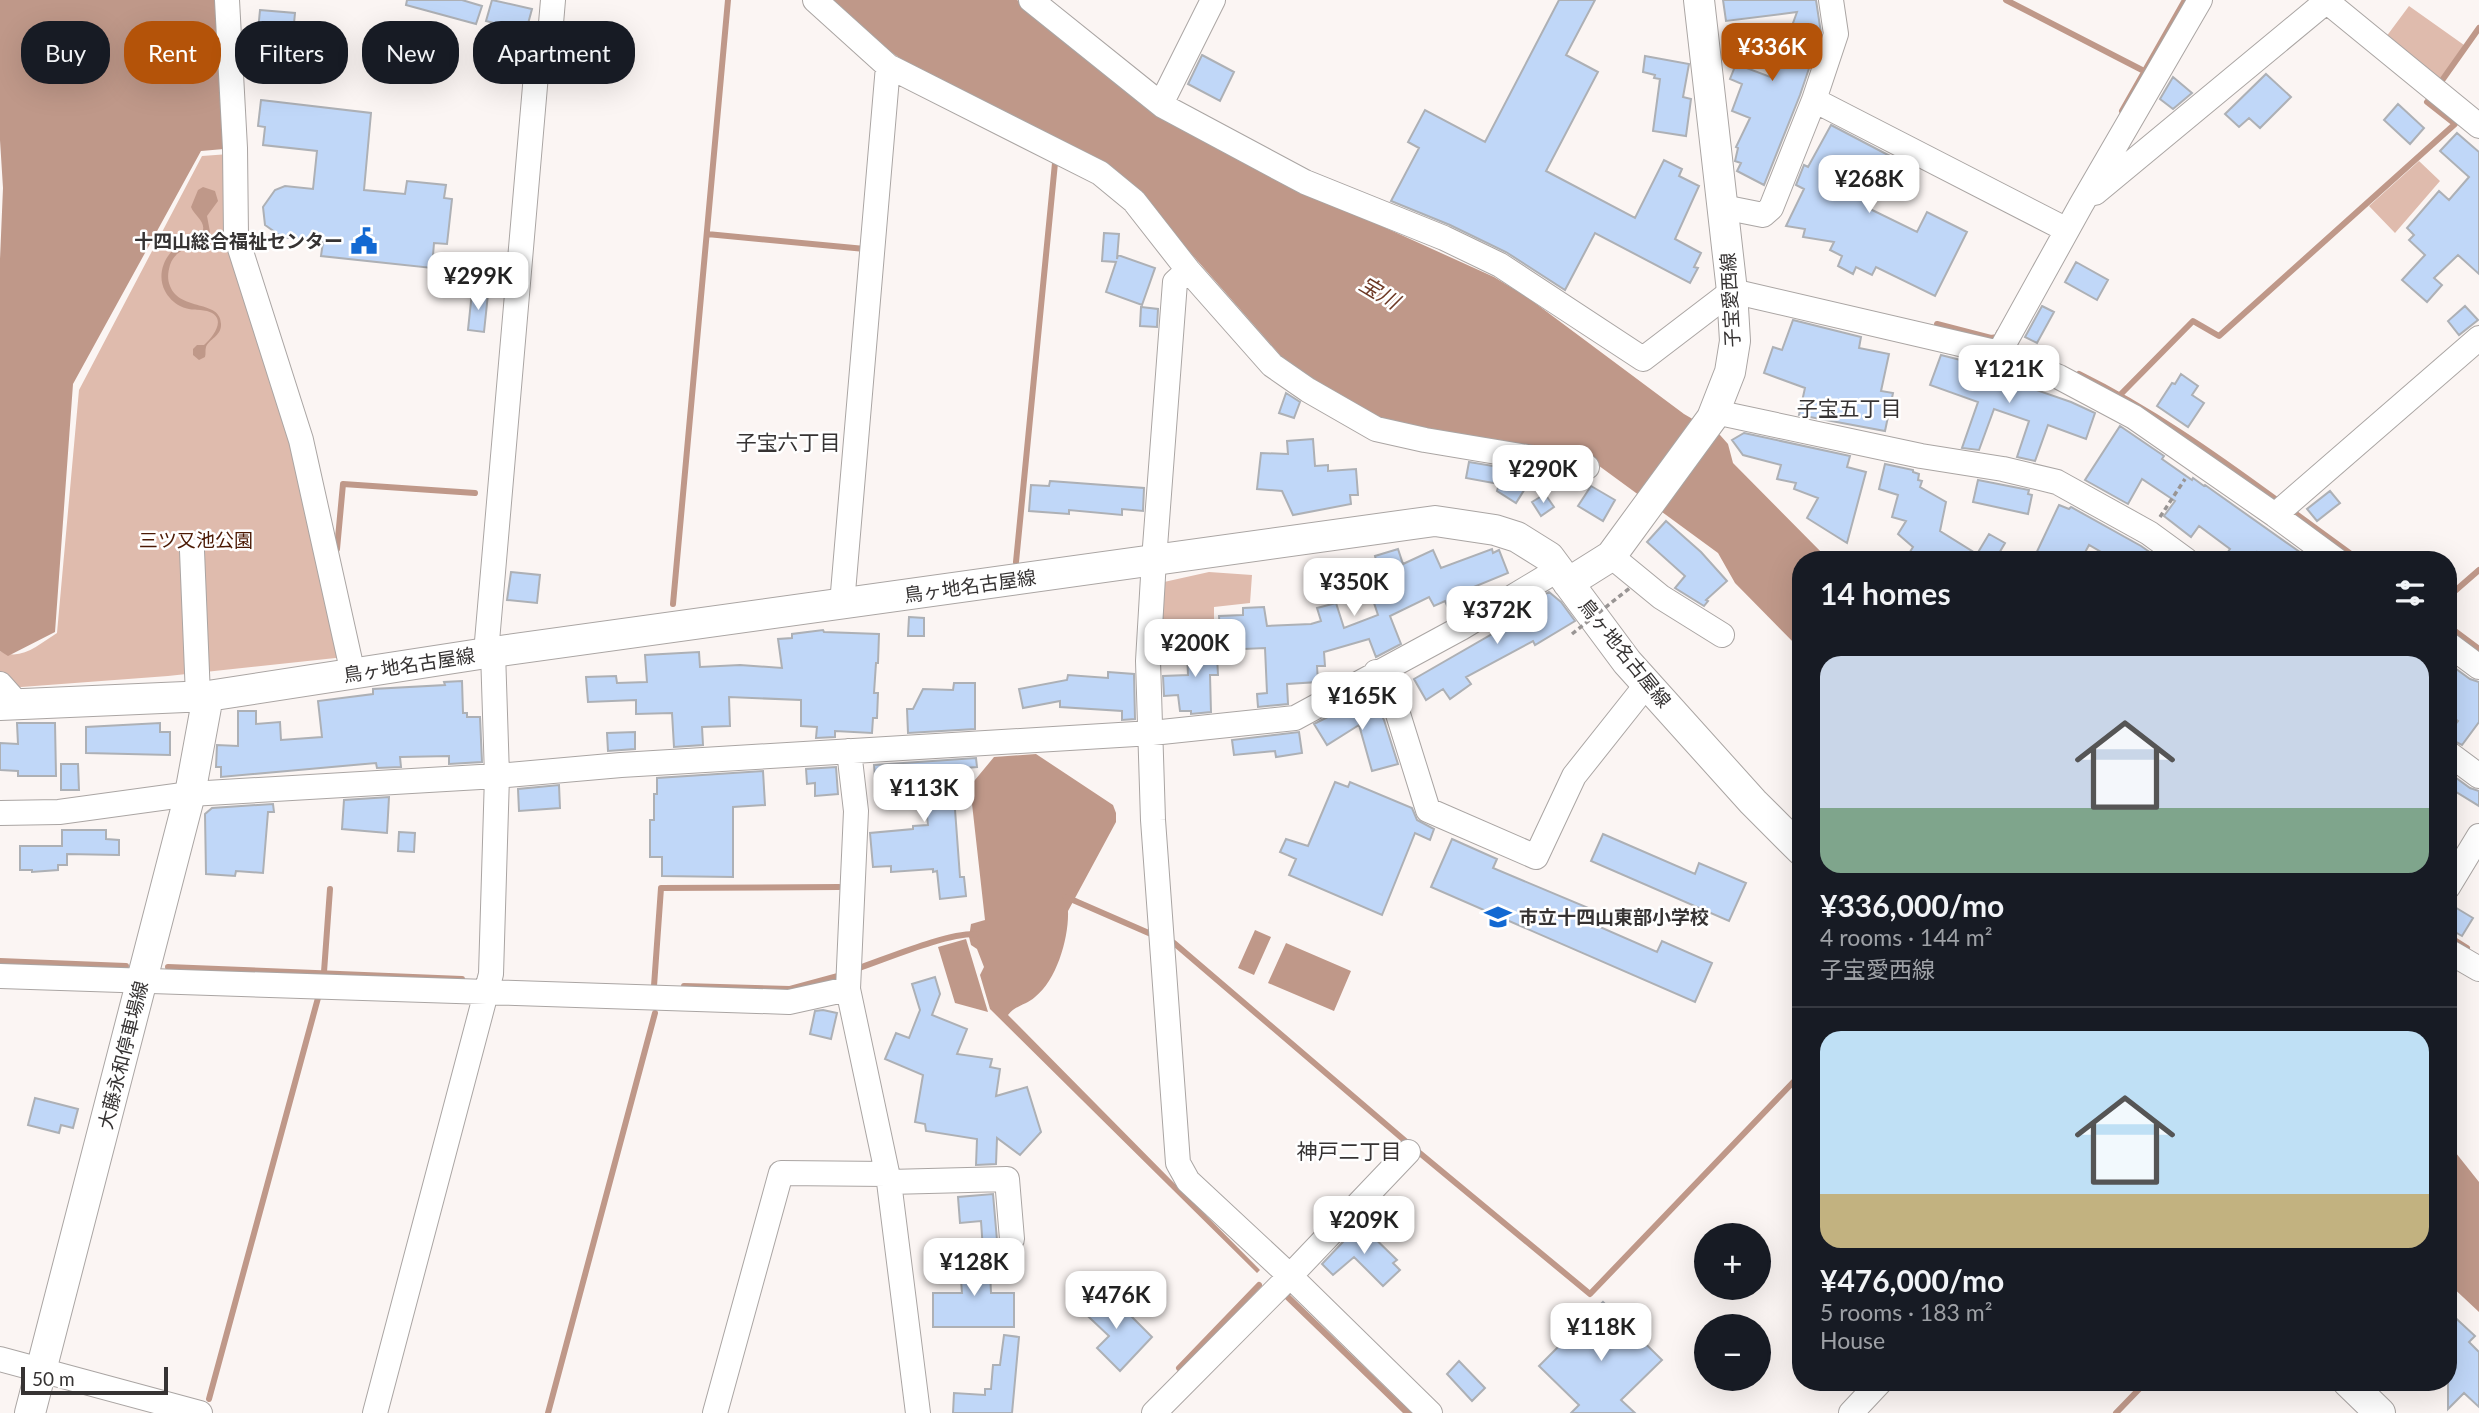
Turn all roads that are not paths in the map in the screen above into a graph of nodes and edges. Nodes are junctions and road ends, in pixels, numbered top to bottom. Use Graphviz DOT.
graph roads {
  1 [pos="227,0"];
  2 [pos="553,0"];
  3 [pos="815,0"];
  4 [pos="1031,0"];
  5 [pos="1213,0"];
  6 [pos="1699,0"];
  7 [pos="1831,0"];
  8 [pos="2200,0"];
  9 [pos="2326,0"];
  10 [pos="888,66"];
  11 [pos="1814,100"];
  12 [pos="1161,104"];
  13 [pos="2479,126"];
  14 [pos="2081,205"];
  15 [pos="1723,207"];
  16 [pos="2067,230"];
  17 [pos="1188,270"];
  18 [pos="1732,291"];
  19 [pos="2479,338"];
  20 [pos="1999,353"];
  21 [pos="1713,415"];
  22 [pos="1587,467"];
  23 [pos="2276,515"];
  24 [pos="192,551"];
  25 [pos="2174,551"];
  26 [pos="2324,551"];
  27 [pos="1611,556"];
  28 [pos="1154,560"];
  29 [pos="1564,576"];
  30 [pos="842,604"];
  31 [pos="1721,635"];
  32 [pos="2457,651"];
  33 [pos="489,653"];
  34 [pos="2479,667"];
  35 [pos="1376,672"];
  36 [pos="353,674"];
  37 [pos="1647,684"];
  38 [pos="203,696"];
  39 [pos="6,697"];
  40 [pos="1152,733"];
  41 [pos="849,751"];
  42 [pos="2457,760"];
  43 [pos="497,776"];
  44 [pos="2479,776"];
  45 [pos="190,794"];
  46 [pos="0,813"];
  47 [pos="2479,836"];
  48 [pos="1792,841"];
  49 [pos="2457,872"];
  50 [pos="2457,956"];
  51 [pos="2479,969"];
  52 [pos="0,976"];
  53 [pos="143,979"];
  54 [pos="848,989"];
  55 [pos="487,991"];
  56 [pos="1408,1152"];
  57 [pos="888,1178"];
  58 [pos="1012,1239"];
  59 [pos="1290,1276"];
  60 [pos="0,1359"];
  61 [pos="42,1371"];
  62 [pos="1872,1391"];
  63 [pos="2357,1391"];
  64 [pos="30,1413"];
  65 [pos="200,1413"];
  66 [pos="375,1413"];
  67 [pos="715,1413"];
  68 [pos="918,1413"];
  69 [pos="1154,1413"];
  70 [pos="1430,1413"];
  71 [pos="1851,1413"];
  72 [pos="2380,1413"];
  1 -- 36 [label="street"];
  2 -- 33 [label="street"];
  3 -- 10 [label="street"];
  4 -- 12 [label="street"];
  5 -- 12 [label="street"];
  6 -- 15 [label="main road, 子宝愛西線"];
  7 -- 11 [label="street"];
  8 -- 14 [label="street"];
  9 -- 13 [label="street"];
  9 -- 14 [label="street"];
  10 -- 17 [label="street"];
  10 -- 30 [label="street"];
  11 -- 15 [label="street"];
  11 -- 16 [label="street"];
  12 -- 18 [label="street"];
  14 -- 16 [label="street"];
  15 -- 18 [label="main road, 子宝愛西線"];
  16 -- 20 [label="street"];
  17 -- 22 [label="street"];
  17 -- 28 [label="street"];
  18 -- 20 [label="street"];
  18 -- 21 [label="main road, 子宝愛西線"];
  19 -- 23 [label="street"];
  20 -- 23 [label="street"];
  21 -- 25 [label="street"];
  21 -- 27 [label="main road, 子宝愛西線"];
  23 -- 26 [label="street"];
  24 -- 38 [label="street"];
  27 -- 29 [label="main road, 子宝愛西線"];
  27 -- 31 [label="street"];
  28 -- 29 [label="main road, 鳥ヶ地名古屋線"];
  28 -- 30 [label="main road, 鳥ヶ地名古屋線"];
  28 -- 40 [label="street"];
  29 -- 35 [label="street"];
  29 -- 37 [label="main road, 鳥ヶ地名古屋線"];
  30 -- 33 [label="main road, 鳥ヶ地名古屋線"];
  32 -- 34 [label="street"];
  33 -- 36 [label="main road, 鳥ヶ地名古屋線"];
  33 -- 43 [label="street"];
  35 -- 37 [label="street"];
  35 -- 40 [label="street"];
  36 -- 38 [label="main road, 鳥ヶ地名古屋線"];
  37 -- 48 [label="main road, 鳥ヶ地名古屋線"];
  38 -- 39 [label="main road, 鳥ヶ地名古屋線"];
  38 -- 45 [label="main road, 大藤永和停車場線"];
  40 -- 41 [label="street"];
  40 -- 59 [label="street"];
  41 -- 43 [label="street"];
  41 -- 54 [label="street"];
  42 -- 44 [label="street"];
  43 -- 45 [label="street"];
  43 -- 55 [label="street"];
  45 -- 46 [label="street"];
  45 -- 53 [label="main road, 大藤永和停車場線"];
  47 -- 49 [label="street"];
  50 -- 51 [label="street"];
  52 -- 53 [label="street"];
  53 -- 55 [label="street"];
  53 -- 61 [label="main road, 大藤永和停車場線"];
  54 -- 55 [label="street"];
  54 -- 57 [label="street"];
  55 -- 66 [label="street"];
  56 -- 59 [label="street"];
  57 -- 58 [label="street"];
  57 -- 67 [label="street"];
  57 -- 68 [label="street"];
  59 -- 69 [label="street"];
  59 -- 70 [label="street"];
  60 -- 61 [label="street"];
  61 -- 64 [label="main road, 大藤永和停車場線"];
  61 -- 65 [label="street"];
  62 -- 71 [label="street"];
  63 -- 72 [label="main road"];
}
